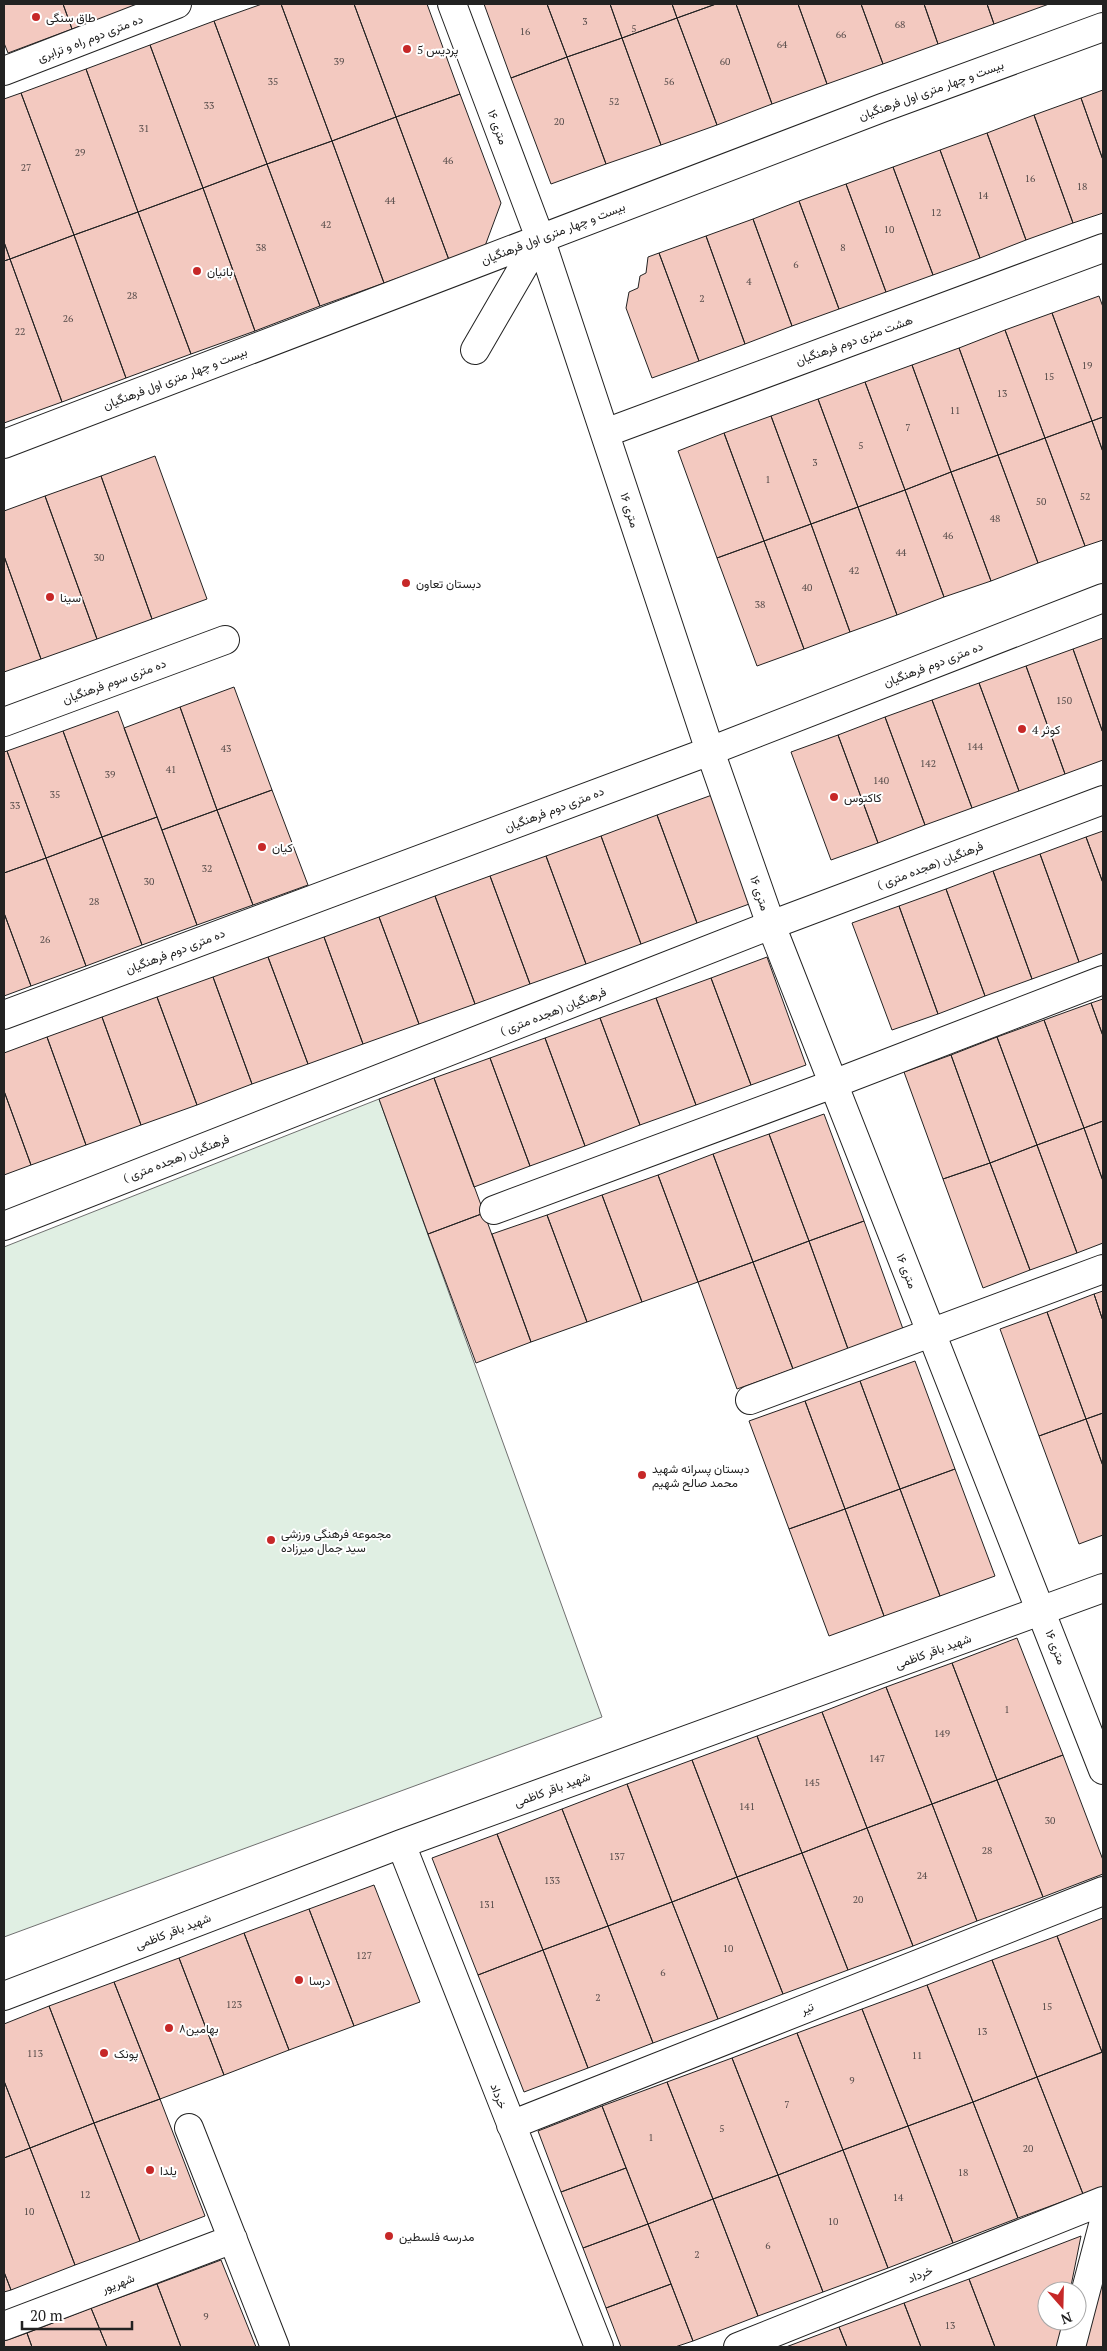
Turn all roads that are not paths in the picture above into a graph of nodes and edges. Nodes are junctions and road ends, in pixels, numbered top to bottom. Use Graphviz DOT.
graph roads {
  1 [pos="177,4"];
  2 [pos="452,4"];
  3 [pos="1103,27"];
  4 [pos="4,72"];
  5 [pos="540,238"];
  6 [pos="1103,248"];
  7 [pos="475,350"];
  8 [pos="605,433"];
  9 [pos="4,444"];
  10 [pos="1103,598"];
  11 [pos="225,640"];
  12 [pos="4,722"];
  13 [pos="710,751"];
  14 [pos="1103,800"];
  15 [pos="771,925"];
  16 [pos="1103,980"];
  17 [pos="4,1015"];
  18 [pos="833,1084"];
  19 [pos="494,1210"];
  20 [pos="4,1226"];
  21 [pos="1103,1270"];
  22 [pos="931,1332"];
  23 [pos="750,1400"];
  24 [pos="1103,1588"];
  25 [pos="1042,1611"];
  26 [pos="1103,1770"];
  27 [pos="401,1844"];
  28 [pos="1103,1891"];
  29 [pos="4,1996"];
  30 [pos="511,2125"];
  31 [pos="190,2128"];
  32 [pos="1103,2201"];
  33 [pos="1103,2225"];
  34 [pos="233,2239"];
  35 [pos="4,2326"];
  36 [pos="274,2347"];
  37 [pos="599,2347"];
  38 [pos="738,2347"];
  39 [pos="1072,2347"];
  1 -- 4 [label="street, ده متری دوم راه و ترابری"];
  2 -- 5 [label="street, ۱۶ متری"];
  3 -- 5 [label="street, بیست و چهار متری اول فرهنگیان"];
  5 -- 7 [label="street"];
  5 -- 8 [label="street, ۱۶ متری"];
  5 -- 9 [label="street, بیست و چهار متری اول فرهنگیان"];
  6 -- 8 [label="street, هشت متری دوم فرهنگیان"];
  8 -- 13 [label="street, ۱۶ متری"];
  10 -- 13 [label="street, ده متری دوم فرهنگیان"];
  11 -- 12 [label="street, ده متری سوم فرهنگیان"];
  13 -- 15 [label="street, ۱۶ متری"];
  13 -- 17 [label="street, ده متری دوم فرهنگیان"];
  14 -- 15 [label="street, فرهنگیان (هجده متری )"];
  15 -- 18 [label="street, ۱۶ متری"];
  15 -- 20 [label="street, فرهنگیان (هجده متری )"];
  16 -- 18 [label="street"];
  18 -- 19 [label="street"];
  18 -- 22 [label="street, ۱۶ متری"];
  21 -- 22 [label="street"];
  22 -- 23 [label="street"];
  22 -- 25 [label="street, ۱۶ متری"];
  24 -- 25 [label="street, شهید باقر کاظمی"];
  25 -- 26 [label="street, ۱۶ متری"];
  25 -- 27 [label="street, شهید باقر کاظمی"];
  27 -- 29 [label="street, شهید باقر کاظمی"];
  27 -- 30 [label="street, خرداد"];
  28 -- 30 [label="street, تیر"];
  30 -- 37 [label="street, خرداد"];
  31 -- 34 [label="street"];
  32 -- 38 [label="street, خرداد"];
  33 -- 39 [label="street"];
  34 -- 35 [label="street, شهریور"];
  34 -- 36 [label="street"];
}
